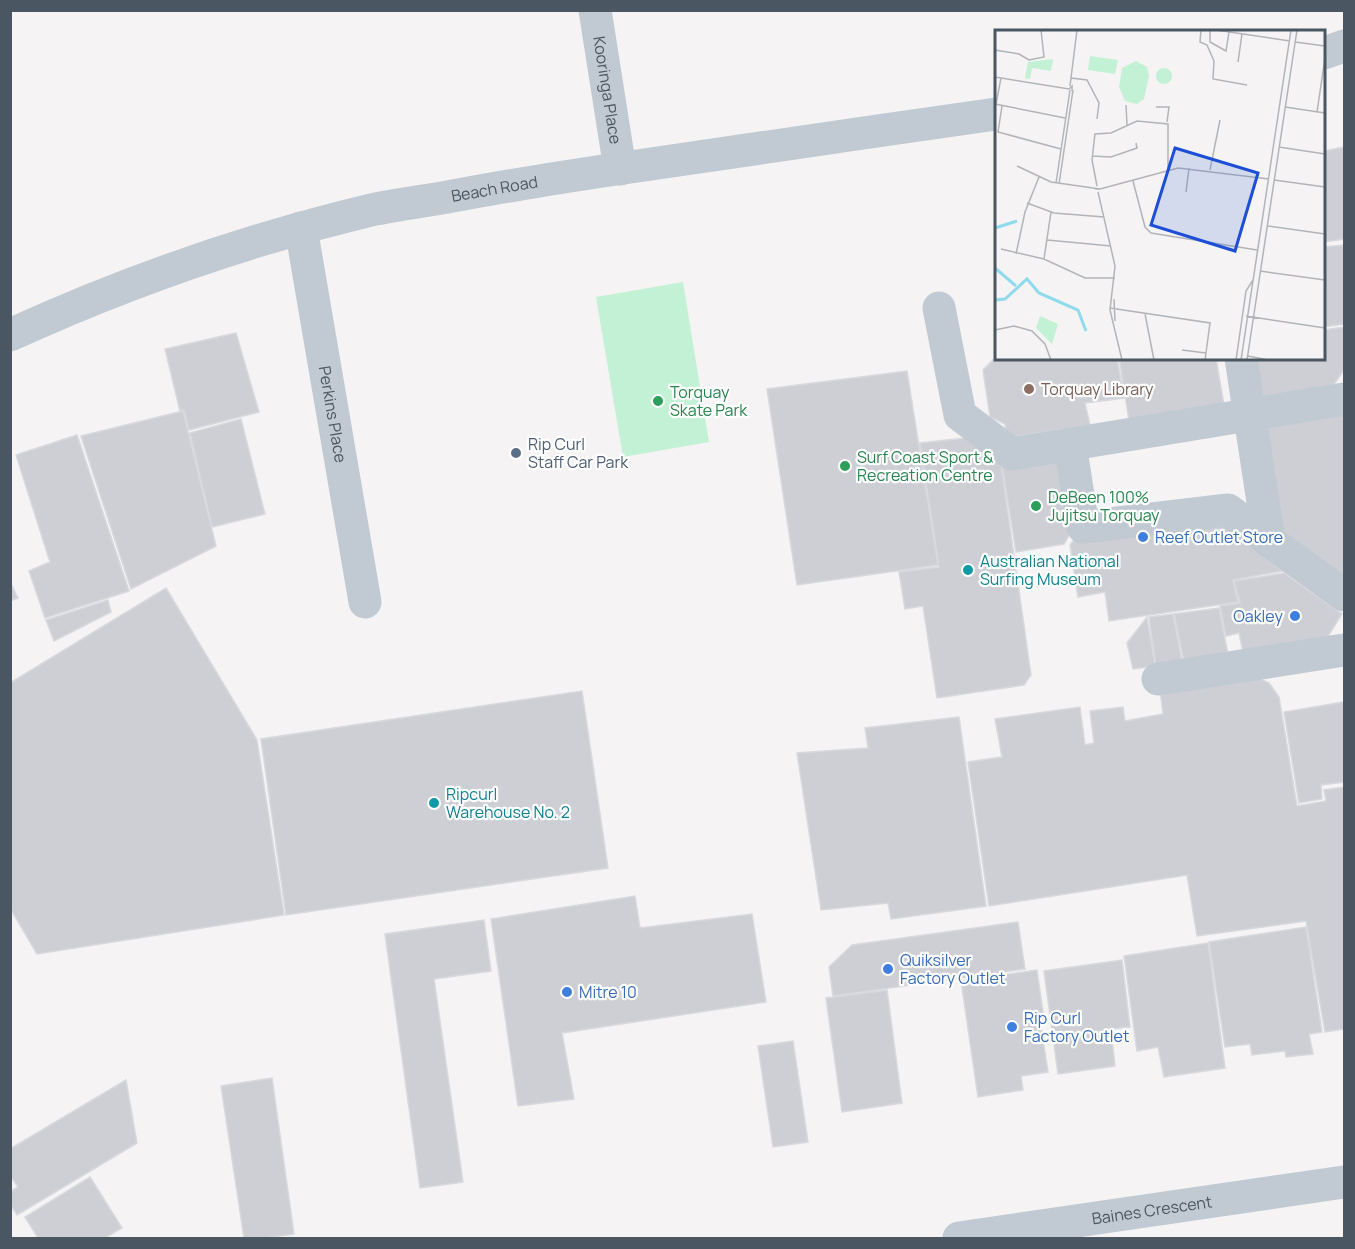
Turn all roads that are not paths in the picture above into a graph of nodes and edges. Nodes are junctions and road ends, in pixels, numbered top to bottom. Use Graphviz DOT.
graph roads {
  1 [pos="596,10"];
  2 [pos="1344,46"];
  3 [pos="1325,52"];
  4 [pos="1344,63"];
  5 [pos="1325,66"];
  6 [pos="995,114"];
  7 [pos="620,168"];
  8 [pos="301,228"];
  9 [pos="939,308"];
  10 [pos="10,335"];
  11 [pos="1241,360"];
  12 [pos="1344,399"];
  13 [pos="1249,414"];
  14 [pos="1070,444"];
  15 [pos="1269,541"];
  16 [pos="1344,595"];
  17 [pos="365,602"];
  18 [pos="1344,650"];
  19 [pos="1158,679"];
  20 [pos="1344,1182"];
  21 [pos="959,1239"];
  1 -- 7 [label="street, Kooringa Place"];
  2 -- 3 [label="street"];
  4 -- 5 [label="street"];
  6 -- 7 [label="street, Beach Road"];
  7 -- 8 [label="street, Beach Road"];
  8 -- 10 [label="street, Beach Road"];
  8 -- 17 [label="street, Perkins Place"];
  9 -- 14 [label="street"];
  11 -- 13 [label="street"];
  12 -- 13 [label="street"];
  13 -- 14 [label="street"];
  13 -- 15 [label="street"];
  14 -- 15 [label="street"];
  15 -- 16 [label="street"];
  18 -- 19 [label="street"];
  20 -- 21 [label="street, Baines Crescent"];
}
